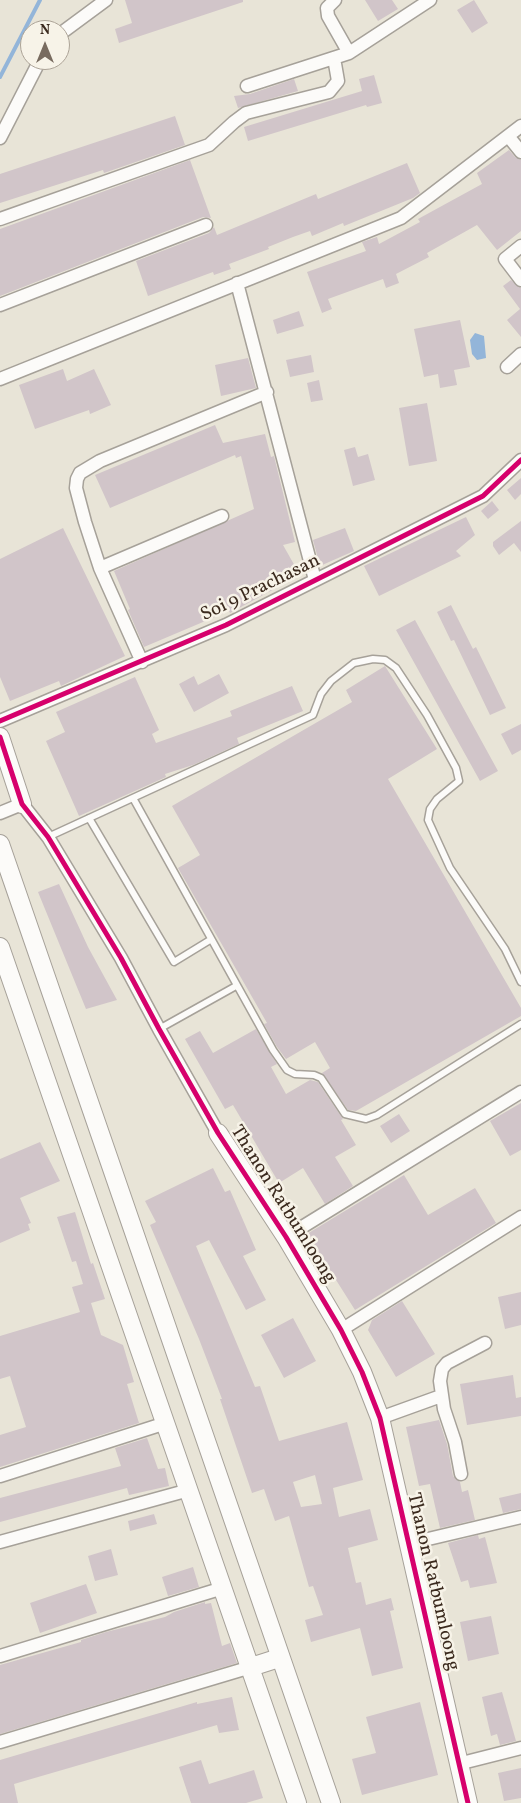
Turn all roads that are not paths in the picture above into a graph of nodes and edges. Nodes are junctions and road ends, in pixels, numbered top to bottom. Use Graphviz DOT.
graph roads {
  1 [pos="106,0"];
  2 [pos="335,0"];
  3 [pos="430,0"];
  4 [pos="70,27"];
  5 [pos="349,53"];
  6 [pos="334,58"];
  7 [pos="35,70"];
  8 [pos="247,86"];
  9 [pos="521,126"];
  10 [pos="508,136"];
  11 [pos="0,138"];
  12 [pos="521,152"];
  13 [pos="0,219"];
  14 [pos="206,225"];
  15 [pos="521,246"];
  16 [pos="521,280"];
  17 [pos="237,283"];
  18 [pos="0,305"];
  19 [pos="521,354"];
  20 [pos="507,367"];
  21 [pos="0,379"];
  22 [pos="267,392"];
  23 [pos="521,460"];
  24 [pos="222,516"];
  25 [pos="100,568"];
  26 [pos="315,580"];
  27 [pos="142,662"];
  28 [pos="0,721"];
  29 [pos="0,737"];
  30 [pos="132,798"];
  31 [pos="22,804"];
  32 [pos="0,813"];
  33 [pos="89,818"];
  34 [pos="48,837"];
  35 [pos="0,844"];
  36 [pos="210,940"];
  37 [pos="0,947"];
  38 [pos="521,982"];
  39 [pos="236,986"];
  40 [pos="521,1024"];
  41 [pos="159,1029"];
  42 [pos="521,1092"];
  43 [pos="218,1133"];
  44 [pos="521,1217"];
  45 [pos="286,1237"];
  46 [pos="341,1330"];
  47 [pos="485,1343"];
  48 [pos="441,1396"];
  49 [pos="380,1418"];
  50 [pos="166,1423"];
  51 [pos="461,1474"];
  52 [pos="0,1476"];
  53 [pos="189,1490"];
  54 [pos="521,1518"];
  55 [pos="0,1542"];
  56 [pos="407,1544"];
  57 [pos="223,1588"];
  58 [pos="0,1656"];
  59 [pos="280,1658"];
  60 [pos="251,1667"];
  61 [pos="0,1742"];
  62 [pos="521,1748"];
  63 [pos="458,1764"];
  64 [pos="297,1803"];
  65 [pos="331,1803"];
  66 [pos="468,1803"];
  1 -- 4 [label="street"];
  2 -- 5 [label="street"];
  3 -- 5 [label="street"];
  5 -- 6 [label="street"];
  6 -- 8 [label="street"];
  6 -- 13 [label="street"];
  7 -- 11 [label="street"];
  9 -- 10 [label="street"];
  10 -- 12 [label="street"];
  10 -- 17 [label="street"];
  14 -- 18 [label="street"];
  15 -- 16 [label="street"];
  17 -- 21 [label="street"];
  17 -- 22 [label="street"];
  19 -- 20 [label="street"];
  22 -- 25 [label="street"];
  22 -- 26 [label="street"];
  23 -- 26 [label="street, Soi 9 Prachasan"];
  24 -- 25 [label="street"];
  25 -- 27 [label="street"];
  26 -- 27 [label="street, Soi 9 Prachasan"];
  27 -- 28 [label="street, Soi 9 Prachasan"];
  29 -- 31 [label="main road"];
  30 -- 33 [label="lane"];
  30 -- 36 [label="lane"];
  30 -- 38 [label="lane"];
  31 -- 32 [label="street"];
  31 -- 34 [label="street, Thanon Ratbumloong"];
  33 -- 34 [label="lane"];
  33 -- 36 [label="lane"];
  34 -- 41 [label="street, Thanon Ratbumloong"];
  35 -- 59 [label="main road"];
  36 -- 39 [label="lane"];
  37 -- 50 [label="main road"];
  39 -- 40 [label="lane"];
  39 -- 41 [label="lane"];
  41 -- 43 [label="street, Thanon Ratbumloong"];
  42 -- 45 [label="street"];
  43 -- 45 [label="main road, Thanon Ratbumloong"];
  44 -- 46 [label="street"];
  45 -- 46 [label="main road, Thanon Ratbumloong"];
  46 -- 49 [label="main road, Thanon Ratbumloong"];
  47 -- 48 [label="street"];
  48 -- 49 [label="street"];
  48 -- 51 [label="street"];
  49 -- 56 [label="main road, Thanon Ratbumloong"];
  50 -- 52 [label="street"];
  50 -- 53 [label="main road"];
  53 -- 55 [label="street"];
  53 -- 57 [label="main road"];
  54 -- 56 [label="street"];
  56 -- 63 [label="main road, Thanon Ratbumloong"];
  57 -- 58 [label="street"];
  57 -- 60 [label="main road"];
  59 -- 60 [label="main road"];
  59 -- 65 [label="main road"];
  60 -- 61 [label="street"];
  60 -- 64 [label="main road"];
  62 -- 63 [label="street"];
  63 -- 66 [label="main road, Thanon Ratbumloong"];
}
